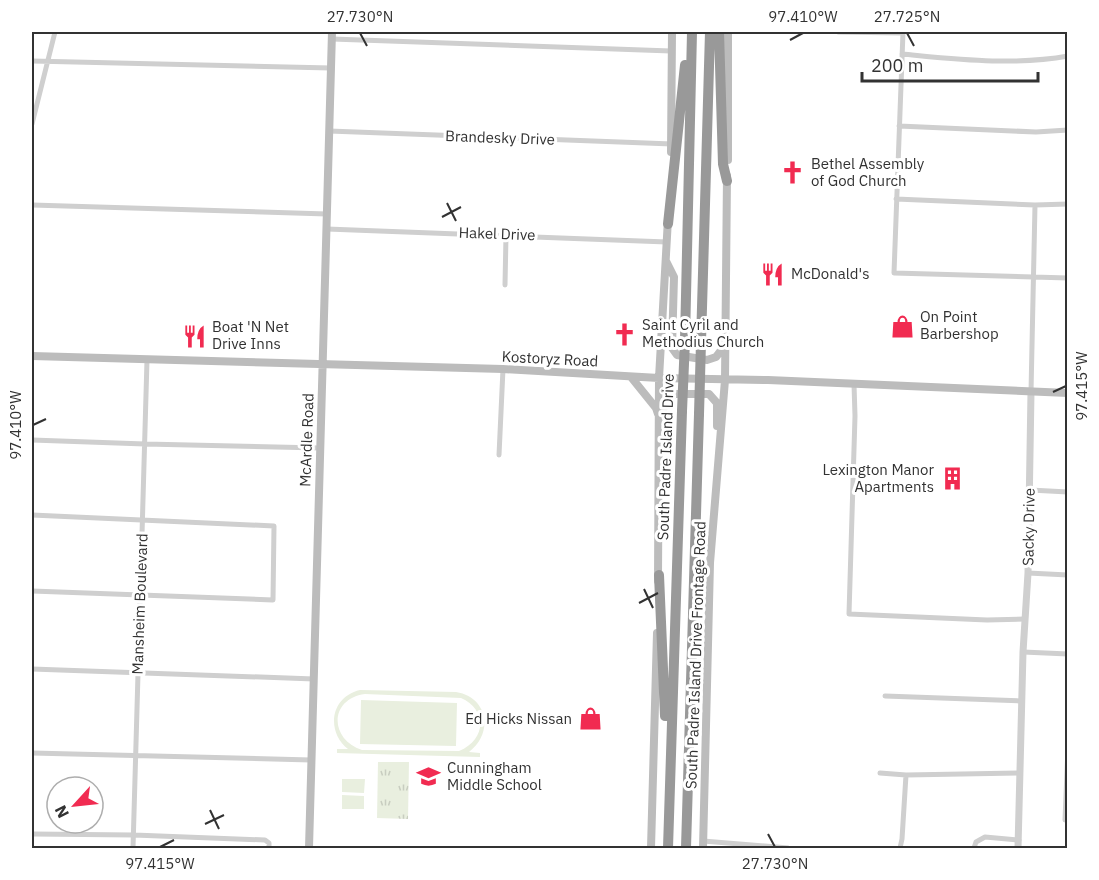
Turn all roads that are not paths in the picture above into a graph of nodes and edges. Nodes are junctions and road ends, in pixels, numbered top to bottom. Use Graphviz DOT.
graph roads {
  1 [pos="55,32"];
  2 [pos="672,32"];
  3 [pos="690,32"];
  4 [pos="710,32"];
  5 [pos="720,32"];
  6 [pos="728,32"];
  7 [pos="838,32"];
  8 [pos="902,32"];
  9 [pos="332,35"];
  10 [pos="671,51"];
  11 [pos="902,54"];
  12 [pos="1068,56"];
  13 [pos="32,61"];
  14 [pos="47,61"];
  15 [pos="331,68"];
  16 [pos="32,124"];
  17 [pos="899,126"];
  18 [pos="1068,130"];
  19 [pos="329,131"];
  20 [pos="672,144"];
  21 [pos="727,181"];
  22 [pos="896,199"];
  23 [pos="1068,204"];
  24 [pos="32,205"];
  25 [pos="1035,205"];
  26 [pos="327,214"];
  27 [pos="668,224"];
  28 [pos="327,228"];
  29 [pos="506,235"];
  30 [pos="667,242"];
  31 [pos="666,260"];
  32 [pos="1033,278"];
  33 [pos="1068,278"];
  34 [pos="505,285"];
  35 [pos="726,344"];
  36 [pos="32,356"];
  37 [pos="147,360"];
  38 [pos="323,365"];
  39 [pos="503,369"];
  40 [pos="631,377"];
  41 [pos="659,378"];
  42 [pos="725,380"];
  43 [pos="854,384"];
  44 [pos="1031,392"];
  45 [pos="1068,393"];
  46 [pos="659,418"];
  47 [pos="32,440"];
  48 [pos="145,444"];
  49 [pos="320,448"];
  50 [pos="499,455"];
  51 [pos="718,486"];
  52 [pos="1030,490"];
  53 [pos="1068,492"];
  54 [pos="32,515"];
  55 [pos="143,519"];
  56 [pos="1028,573"];
  57 [pos="658,575"];
  58 [pos="1068,575"];
  59 [pos="32,591"];
  60 [pos="141,595"];
  61 [pos="1024,619"];
  62 [pos="1023,652"];
  63 [pos="1068,654"];
  64 [pos="32,669"];
  65 [pos="138,672"];
  66 [pos="314,679"];
  67 [pos="885,696"];
  68 [pos="1022,701"];
  69 [pos="1068,748"];
  70 [pos="32,753"];
  71 [pos="136,756"];
  72 [pos="311,760"];
  73 [pos="880,773"];
  74 [pos="1020,773"];
  75 [pos="906,775"];
  76 [pos="1066,820"];
  77 [pos="668,831"];
  78 [pos="32,834"];
  79 [pos="134,835"];
  80 [pos="1018,844"];
  81 [pos="703,845"];
  82 [pos="133,849"];
  83 [pos="269,849"];
  84 [pos="309,849"];
  85 [pos="651,849"];
  86 [pos="668,849"];
  87 [pos="686,849"];
  88 [pos="789,849"];
  89 [pos="900,849"];
  90 [pos="974,849"];
  1 -- 14 [label="street"];
  2 -- 10 [label="main road"];
  3 -- 27 [label="highway"];
  3 -- 77 [label="highway, South Padre Island Drive, bridge"];
  4 -- 87 [label="highway, South Padre Island Drive, bridge"];
  5 -- 21 [label="highway"];
  6 -- 21 [label="main road, South Padre Island Drive Frontage Road"];
  7 -- 8 [label="street"];
  8 -- 11 [label="street"];
  9 -- 10 [label="street"];
  9 -- 15 [label="main road, McArdle Road"];
  10 -- 20 [label="main road"];
  11 -- 12 [label="street"];
  11 -- 17 [label="street"];
  13 -- 14 [label="street"];
  14 -- 15 [label="street"];
  14 -- 16 [label="street"];
  15 -- 19 [label="main road, McArdle Road"];
  17 -- 18 [label="street"];
  17 -- 22 [label="street"];
  19 -- 20 [label="street, Brandesky Drive"];
  19 -- 26 [label="main road, McArdle Road"];
  20 -- 27 [label="main road"];
  21 -- 35 [label="main road, South Padre Island Drive Frontage Road"];
  22 -- 25 [label="street"];
  22 -- 32 [label="street"];
  23 -- 25 [label="street"];
  24 -- 26 [label="street"];
  25 -- 32 [label="street, Sacky Drive"];
  26 -- 28 [label="main road, McArdle Road"];
  27 -- 30 [label="main road"];
  28 -- 29 [label="street, Hakel Drive"];
  28 -- 38 [label="main road, McArdle Road"];
  29 -- 30 [label="street, Hakel Drive"];
  29 -- 34 [label="street"];
  30 -- 31 [label="main road"];
  31 -- 35 [label="main road"];
  31 -- 41 [label="main road"];
  32 -- 33 [label="street"];
  32 -- 44 [label="street, Sacky Drive"];
  35 -- 42 [label="main road, South Padre Island Drive Frontage Road"];
  36 -- 37 [label="main road, Kostoryz Road"];
  37 -- 38 [label="main road, Kostoryz Road"];
  37 -- 48 [label="street, Mansheim Boulevard"];
  38 -- 39 [label="main road, Kostoryz Road"];
  38 -- 49 [label="main road, McArdle Road"];
  39 -- 40 [label="main road, Kostoryz Road"];
  39 -- 50 [label="street"];
  40 -- 41 [label="main road, Kostoryz Road"];
  40 -- 46 [label="main road"];
  41 -- 42 [label="main road, Kostoryz Road"];
  41 -- 46 [label="main road"];
  42 -- 43 [label="main road, Kostoryz Road"];
  42 -- 51 [label="main road, South Padre Island Drive Frontage Road"];
  43 -- 44 [label="main road, Kostoryz Road"];
  43 -- 61 [label="street"];
  44 -- 45 [label="main road, Kostoryz Road"];
  44 -- 52 [label="street, Sacky Drive"];
  46 -- 51 [label="main road"];
  46 -- 57 [label="main road"];
  47 -- 48 [label="street"];
  48 -- 49 [label="street"];
  48 -- 55 [label="street, Mansheim Boulevard"];
  49 -- 66 [label="main road, McArdle Road"];
  51 -- 81 [label="main road, South Padre Island Drive Frontage Road"];
  52 -- 53 [label="street"];
  52 -- 56 [label="street, Sacky Drive"];
  54 -- 55 [label="street"];
  55 -- 60 [label="street, Mansheim Boulevard"];
  55 -- 60 [label="street"];
  56 -- 58 [label="street"];
  56 -- 61 [label="street, Sacky Drive"];
  57 -- 77 [label="highway"];
  57 -- 85 [label="main road"];
  59 -- 60 [label="street"];
  60 -- 65 [label="street, Mansheim Boulevard"];
  61 -- 62 [label="street, Sacky Drive"];
  62 -- 63 [label="street"];
  62 -- 68 [label="street, Sacky Drive"];
  64 -- 65 [label="street"];
  65 -- 66 [label="street"];
  65 -- 71 [label="street, Mansheim Boulevard"];
  66 -- 72 [label="main road, McArdle Road"];
  67 -- 68 [label="street"];
  68 -- 74 [label="street, Sacky Drive"];
  69 -- 76 [label="street"];
  70 -- 71 [label="street"];
  71 -- 72 [label="street"];
  71 -- 79 [label="street, Mansheim Boulevard"];
  72 -- 84 [label="main road, McArdle Road"];
  73 -- 75 [label="street"];
  74 -- 75 [label="street"];
  74 -- 80 [label="street, Sacky Drive"];
  75 -- 89 [label="street"];
  77 -- 86 [label="highway, South Padre Island Drive"];
  78 -- 79 [label="street"];
  79 -- 82 [label="street, Mansheim Boulevard"];
  79 -- 83 [label="street"];
  80 -- 90 [label="street"];
  81 -- 88 [label="street"];
}
